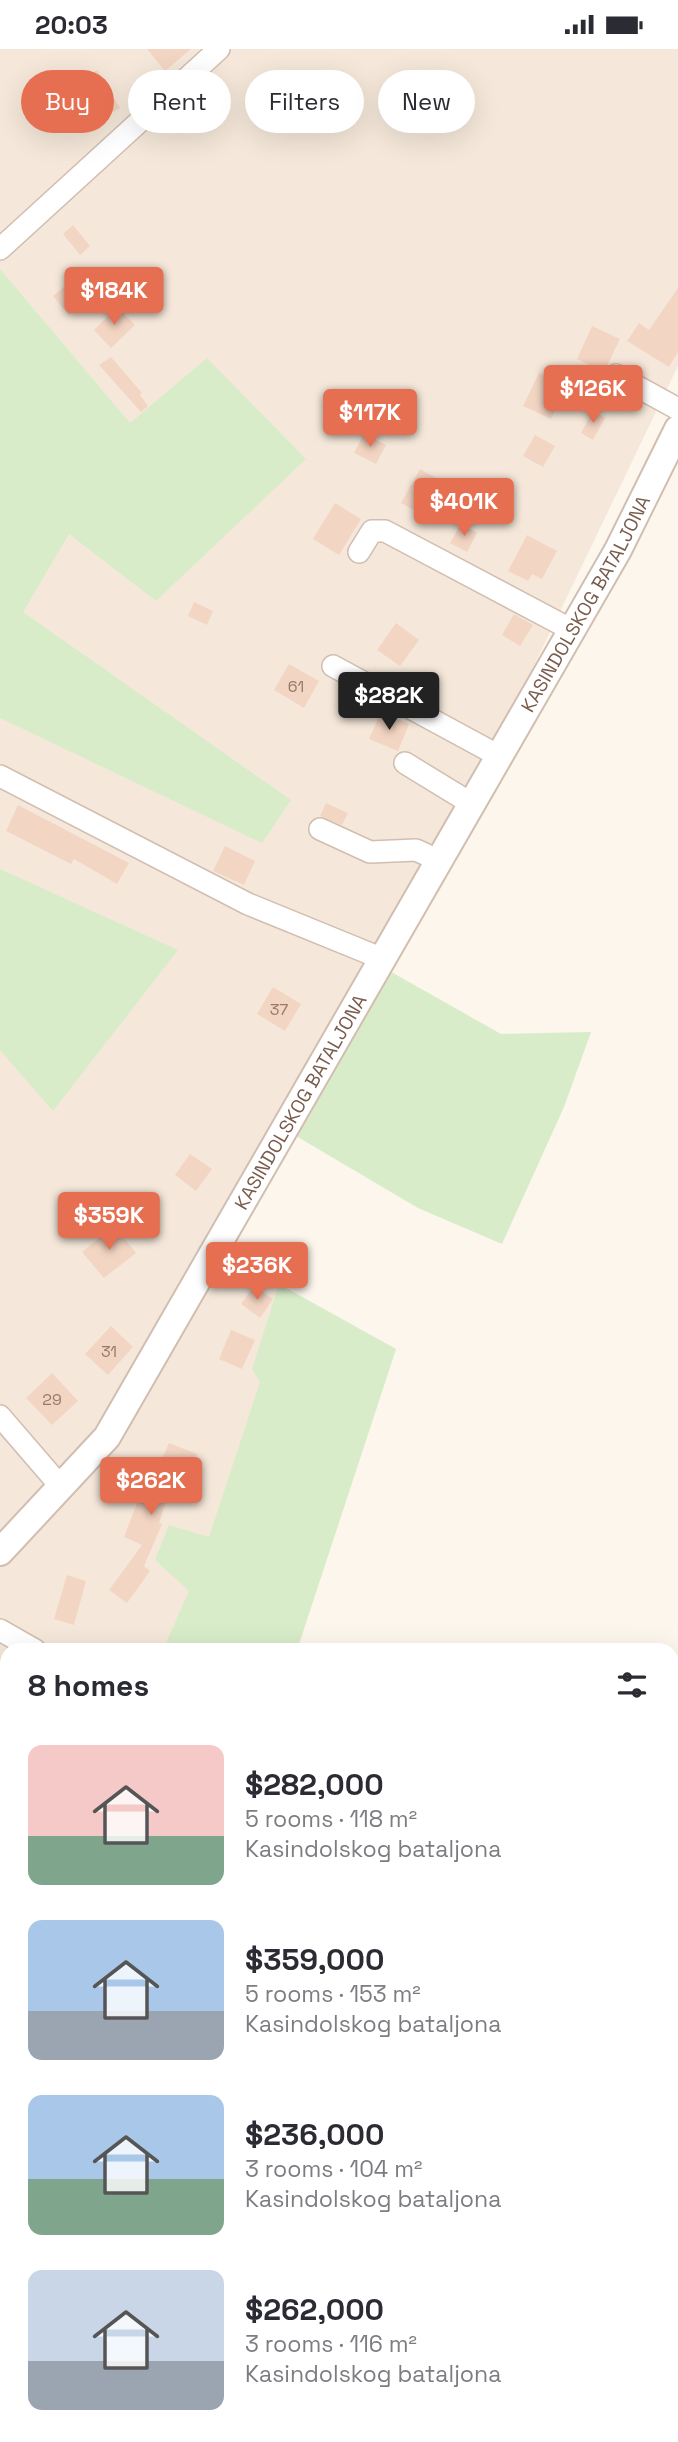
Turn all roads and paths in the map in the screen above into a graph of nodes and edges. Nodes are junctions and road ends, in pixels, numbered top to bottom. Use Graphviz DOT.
graph roads {
  1 [pos="219,49"];
  2 [pos="0,249"];
  3 [pos="617,375"];
  4 [pos="678,409"];
  5 [pos="678,429"];
  6 [pos="359,552"];
  7 [pos="572,629"];
  8 [pos="334,667"];
  9 [pos="499,757"];
  10 [pos="405,762"];
  11 [pos="0,776"];
  12 [pos="472,804"];
  13 [pos="320,829"];
  14 [pos="440,861"];
  15 [pos="383,959"];
  16 [pos="0,1416"];
  17 [pos="62,1488"];
  18 [pos="0,1552"];
  19 [pos="0,1630"];
  20 [pos="23,1643"];
  1 -- 2 [label="street"];
  3 -- 4 [label="street"];
  5 -- 7 [label="street, KASINDOLSKOG BATALJONA"];
  6 -- 7 [label="street"];
  7 -- 9 [label="street, KASINDOLSKOG BATALJONA"];
  8 -- 9 [label="street"];
  9 -- 12 [label="street, KASINDOLSKOG BATALJONA"];
  10 -- 12 [label="street"];
  11 -- 15 [label="street"];
  12 -- 14 [label="street, KASINDOLSKOG BATALJONA"];
  13 -- 14 [label="street"];
  14 -- 15 [label="street, KASINDOLSKOG BATALJONA"];
  15 -- 17 [label="street, KASINDOLSKOG BATALJONA"];
  16 -- 17 [label="street"];
  17 -- 18 [label="street, KASINDOLSKOG BATALJONA"];
  19 -- 20 [label="street"];
}
